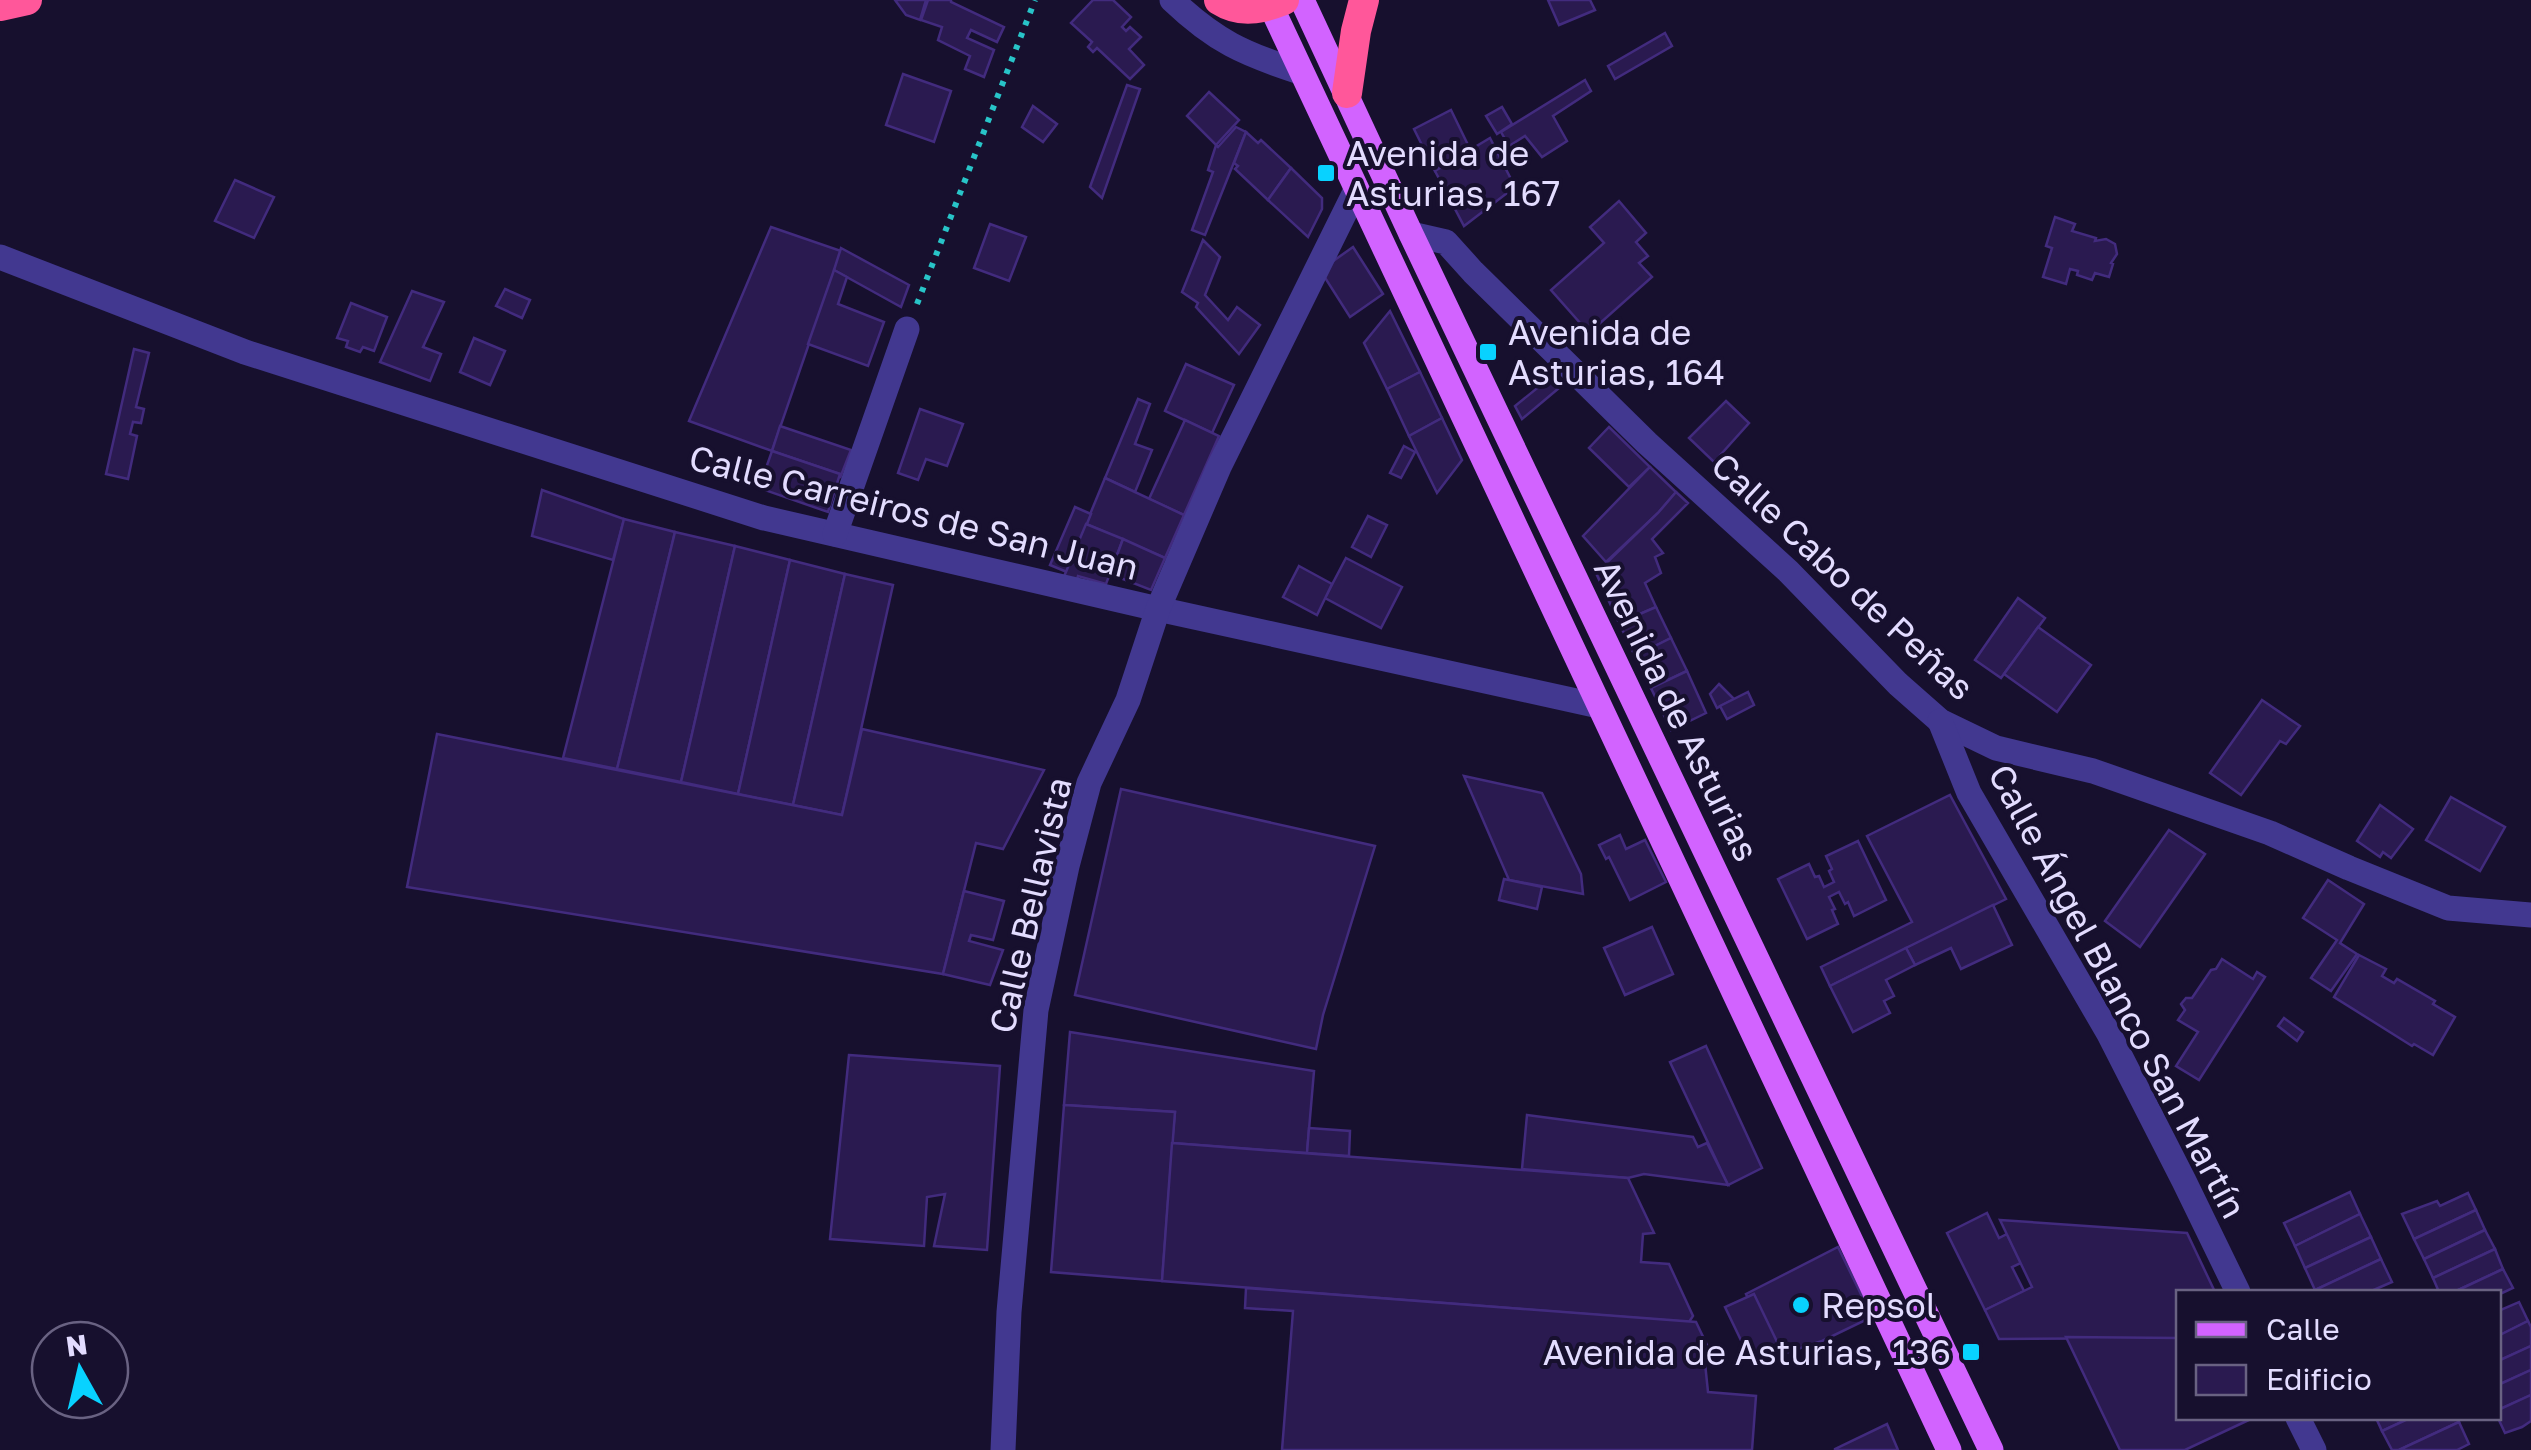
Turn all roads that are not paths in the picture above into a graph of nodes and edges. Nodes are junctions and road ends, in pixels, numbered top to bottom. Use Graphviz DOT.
graph roads {
  1 [pos="28,0"];
  2 [pos="1172,0"];
  3 [pos="1219,0"];
  4 [pos="1302,0"];
  5 [pos="1364,0"];
  6 [pos="1274,2"];
  7 [pos="0,6"];
  8 [pos="1300,72"];
  9 [pos="1347,93"];
  10 [pos="1356,190"];
  11 [pos="1411,234"];
  12 [pos="0,257"];
  13 [pos="907,328"];
  14 [pos="835,534"];
  15 [pos="1158,609"];
  16 [pos="1599,706"];
  17 [pos="1940,721"];
  18 [pos="2531,915"];
  19 [pos="2237,1290"];
  20 [pos="2299,1420"];
  21 [pos="1003,1450"];
  22 [pos="1950,1450"];
  23 [pos="1991,1450"];
  24 [pos="2314,1450"];
  1 -- 7 [label="highway"];
  2 -- 8 [label="street"];
  3 -- 6 [label="highway"];
  4 -- 9 [label="main road, Avenida de Asturias"];
  5 -- 9 [label="highway"];
  6 -- 8 [label="main road, Avenida de Asturias"];
  8 -- 10 [label="main road, Avenida de Asturias"];
  9 -- 11 [label="main road, Avenida de Asturias"];
  10 -- 15 [label="street, Calle Bellavista"];
  10 -- 16 [label="main road, Avenida de Asturias"];
  11 -- 17 [label="street, Calle Cabo de Peñas"];
  11 -- 23 [label="main road, Avenida de Asturias"];
  12 -- 14 [label="street, Calle Carreiros de San Juan"];
  13 -- 14 [label="street"];
  14 -- 15 [label="street, Calle Carreiros de San Juan"];
  15 -- 16 [label="street, Calle Carreiros de San Juan"];
  15 -- 21 [label="street, Calle Bellavista"];
  16 -- 22 [label="main road, Avenida de Asturias"];
  17 -- 18 [label="street, Calle Cabo de Peñas"];
  17 -- 19 [label="street, Calle Ángel Blanco San Martín"];
  20 -- 24 [label="street"];
}
